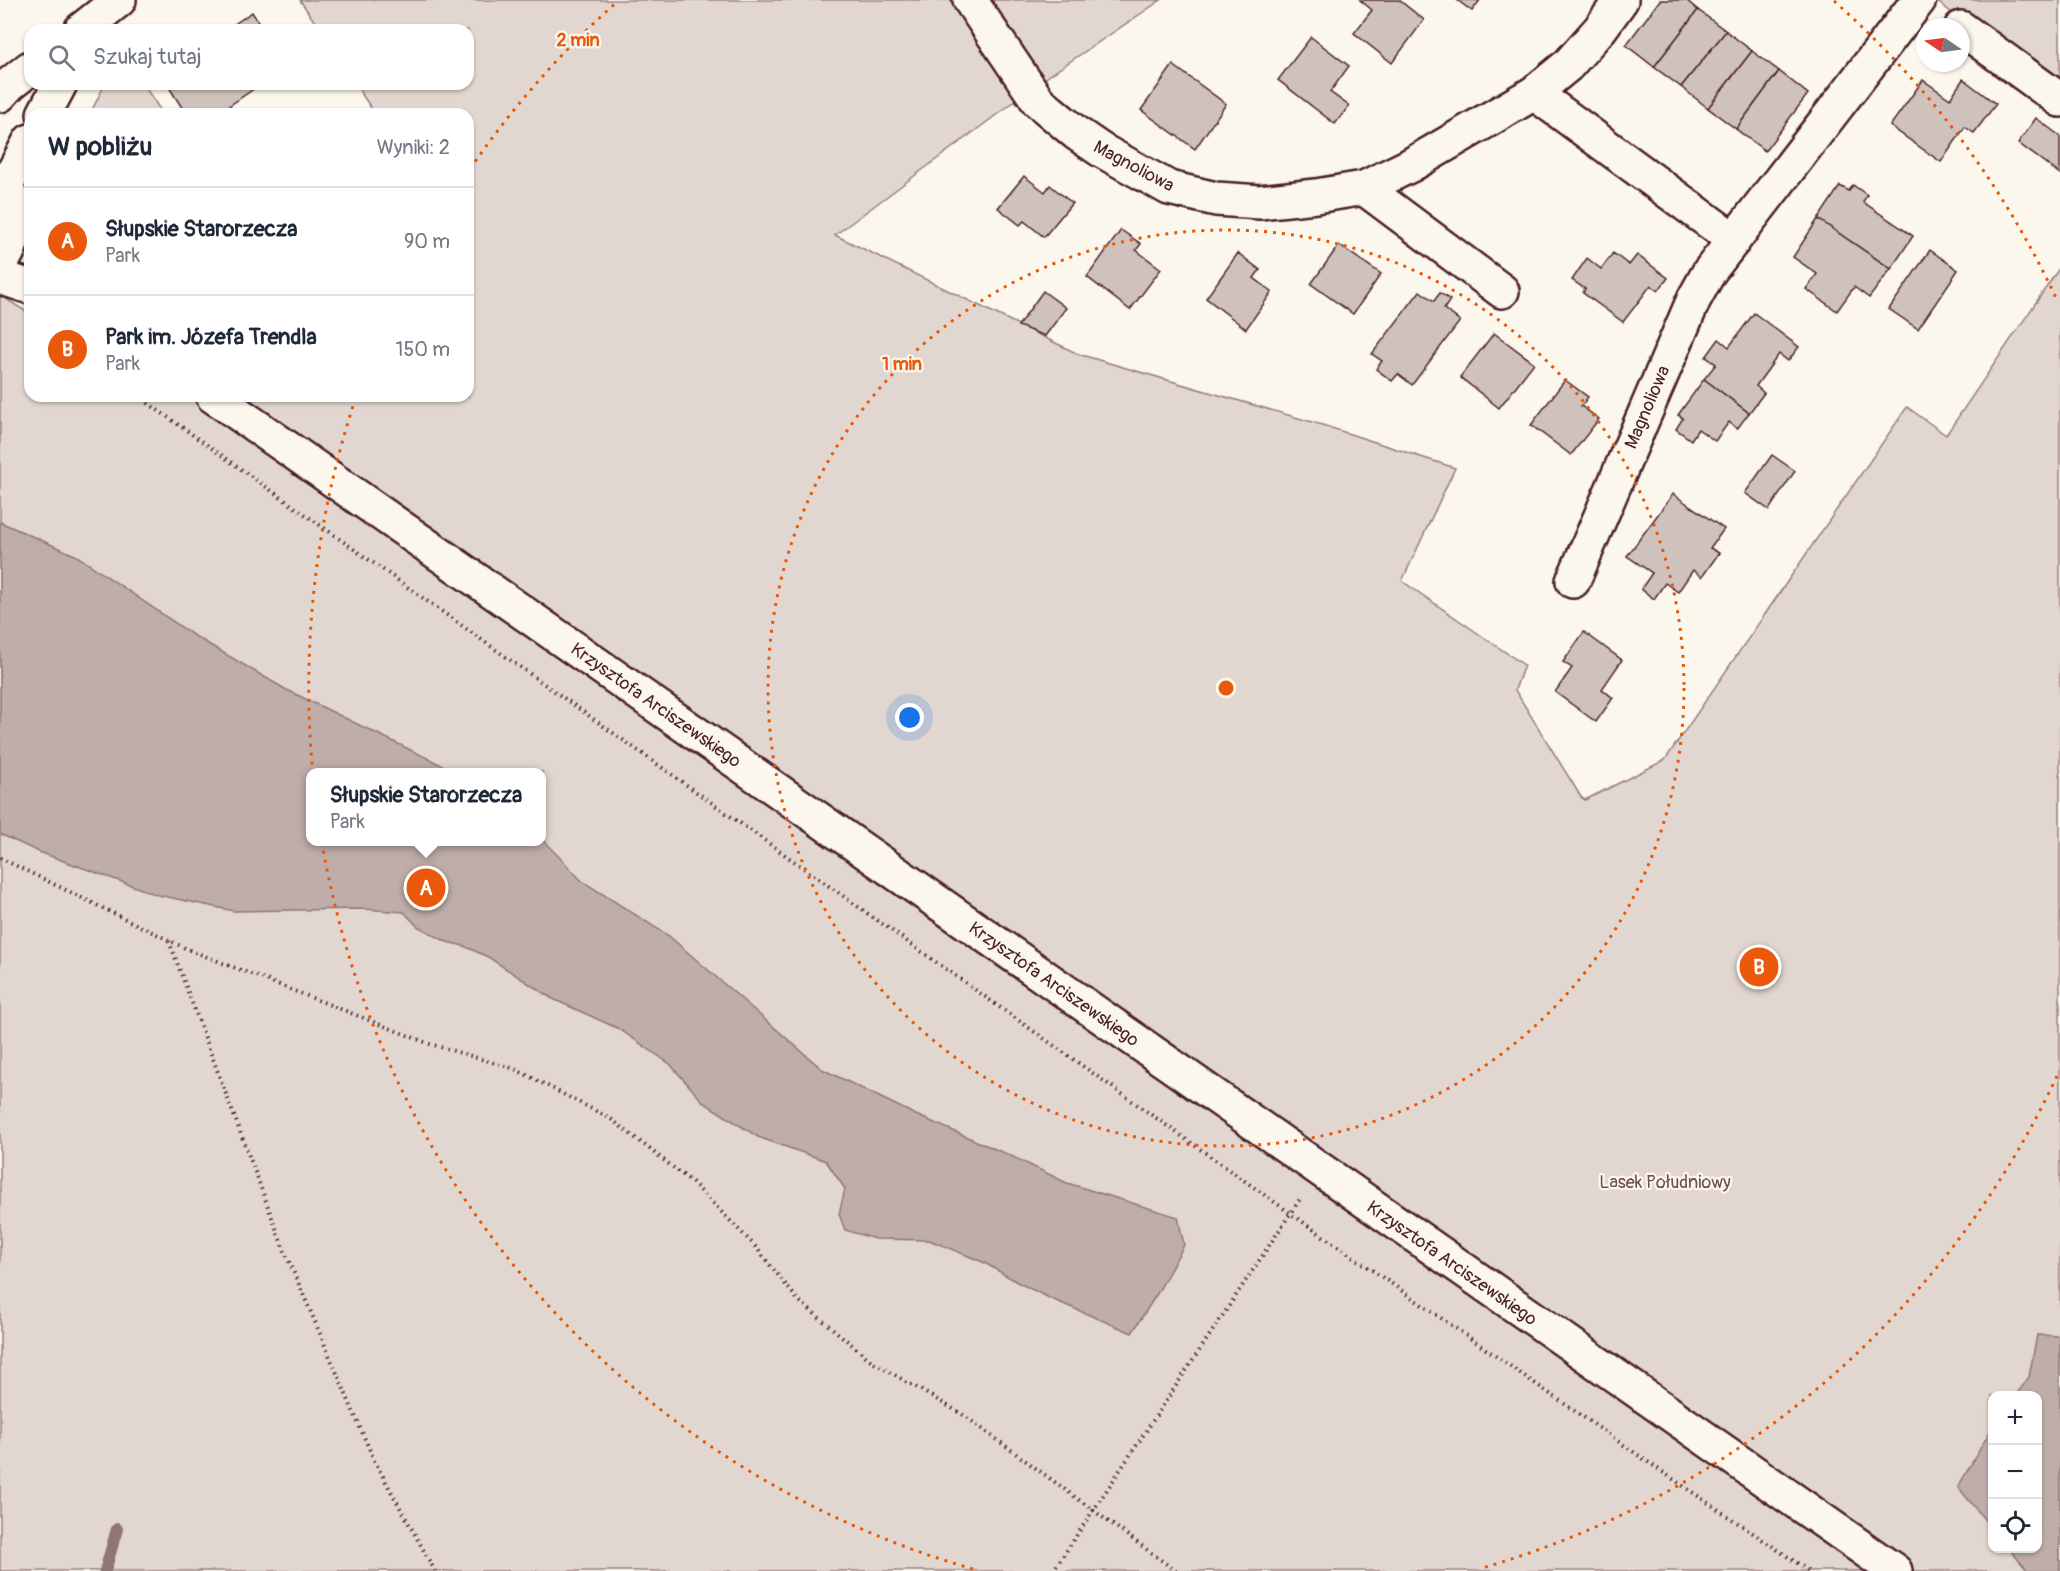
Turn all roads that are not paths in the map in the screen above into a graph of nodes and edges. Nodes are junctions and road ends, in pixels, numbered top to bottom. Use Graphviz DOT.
graph roads {
  1 [pos="119,0"];
  2 [pos="970,0"];
  3 [pos="1621,0"];
  4 [pos="1921,0"];
  5 [pos="1948,18"];
  6 [pos="91,24"];
  7 [pos="1970,34"];
  8 [pos="24,73"];
  9 [pos="57,90"];
  10 [pos="1534,93"];
  11 [pos="0,95"];
  12 [pos="2060,100"];
  13 [pos="47,108"];
  14 [pos="24,150"];
  15 [pos="3,182"];
  16 [pos="1364,188"];
  17 [pos="22,240"];
  18 [pos="1734,240"];
  19 [pos="0,264"];
  20 [pos="0,277"];
  21 [pos="24,284"];
  22 [pos="1502,291"];
  23 [pos="222,402"];
  24 [pos="1573,581"];
  25 [pos="1895,1571"];
  1 -- 6 [label="street"];
  2 -- 16 [label="street, Magnoliowa"];
  3 -- 10 [label="street, Magnoliowa"];
  4 -- 5 [label="street, Magnoliowa"];
  4 -- 18 [label="street, Magnoliowa"];
  7 -- 12 [label="street, Magnoliowa"];
  8 -- 11 [label="street"];
  9 -- 13 [label="street"];
  10 -- 16 [label="street, Magnoliowa"];
  10 -- 18 [label="street"];
  14 -- 15 [label="street"];
  15 -- 17 [label="street"];
  16 -- 22 [label="street"];
  17 -- 19 [label="street"];
  18 -- 24 [label="street, Magnoliowa"];
  20 -- 21 [label="street"];
  23 -- 25 [label="street, Krzysztofa Arciszewskiego"];
}
